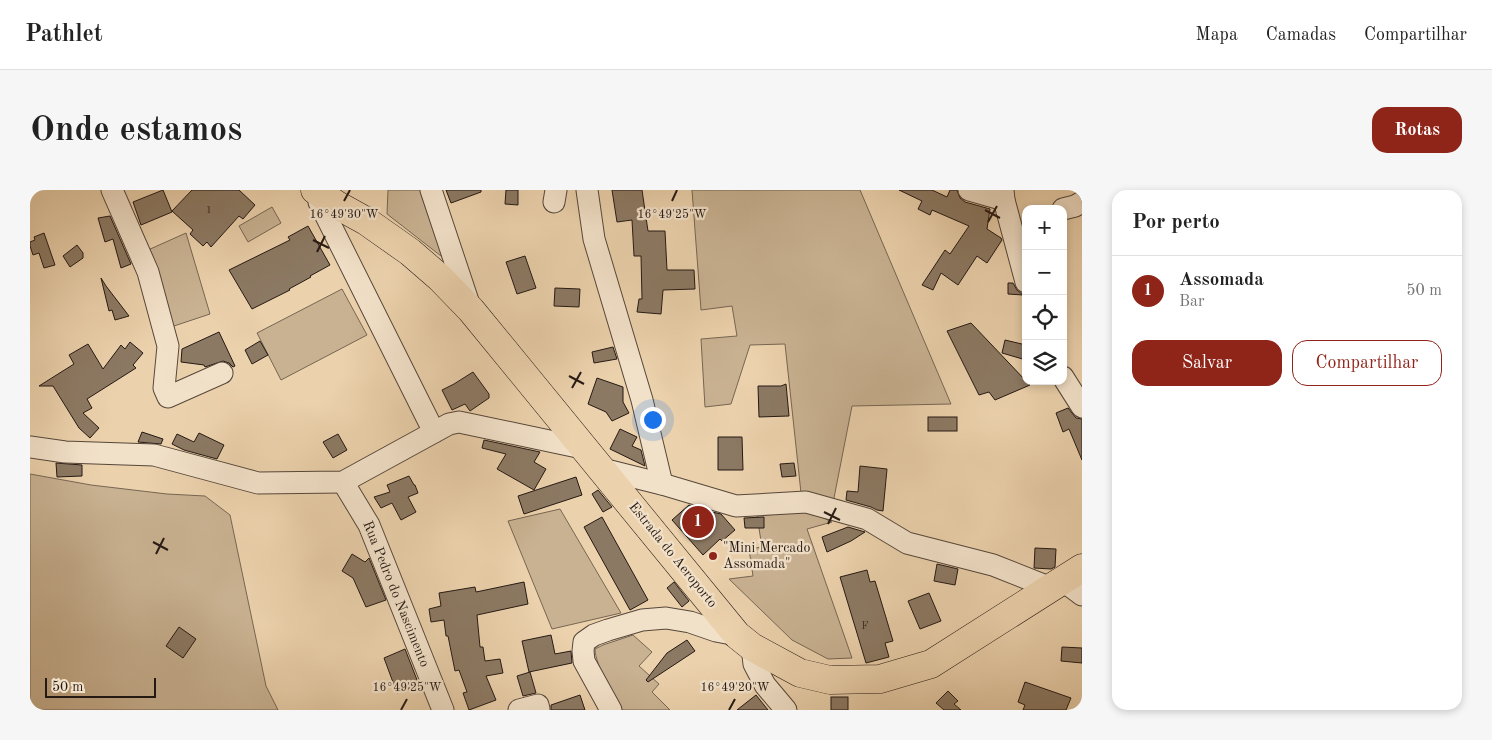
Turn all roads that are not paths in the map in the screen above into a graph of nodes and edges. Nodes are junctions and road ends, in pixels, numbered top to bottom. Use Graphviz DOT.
graph roads {
  1 [pos="112,190"];
  2 [pos="294,190"];
  3 [pos="431,190"];
  4 [pos="587,190"];
  5 [pos="969,190"];
  6 [pos="1004,195"];
  7 [pos="324,199"];
  8 [pos="1082,202"];
  9 [pos="1067,208"];
  10 [pos="1018,219"];
  11 [pos="1022,250"];
  12 [pos="471,310"];
  13 [pos="222,373"];
  14 [pos="1067,383"];
  15 [pos="1082,407"];
  16 [pos="434,432"];
  17 [pos="30,447"];
  18 [pos="594,459"];
  19 [pos="343,482"];
  20 [pos="662,484"];
  21 [pos="1069,583"];
  22 [pos="745,641"];
  23 [pos="443,710"];
  24 [pos="611,710"];
  25 [pos="786,710"];
  1 -- 13 [label="street"];
  2 -- 7 [label="main road, Estrada do Aeroporto"];
  3 -- 12 [label="street"];
  4 -- 20 [label="street"];
  5 -- 6 [label="street"];
  6 -- 10 [label="street"];
  7 -- 12 [label="main road, Estrada do Aeroporto"];
  7 -- 16 [label="street"];
  8 -- 9 [label="street"];
  10 -- 11 [label="street"];
  12 -- 18 [label="main road, Estrada do Aeroporto"];
  14 -- 15 [label="street"];
  16 -- 18 [label="street"];
  16 -- 19 [label="street"];
  17 -- 19 [label="street"];
  18 -- 20 [label="street"];
  18 -- 22 [label="main road, Estrada do Aeroporto"];
  19 -- 23 [label="street, Rua Pedro do Nascimento"];
  20 -- 21 [label="street"];
  21 -- 22 [label="main road, Estrada do Aeroporto"];
  22 -- 24 [label="street"];
  22 -- 25 [label="street"];
}
